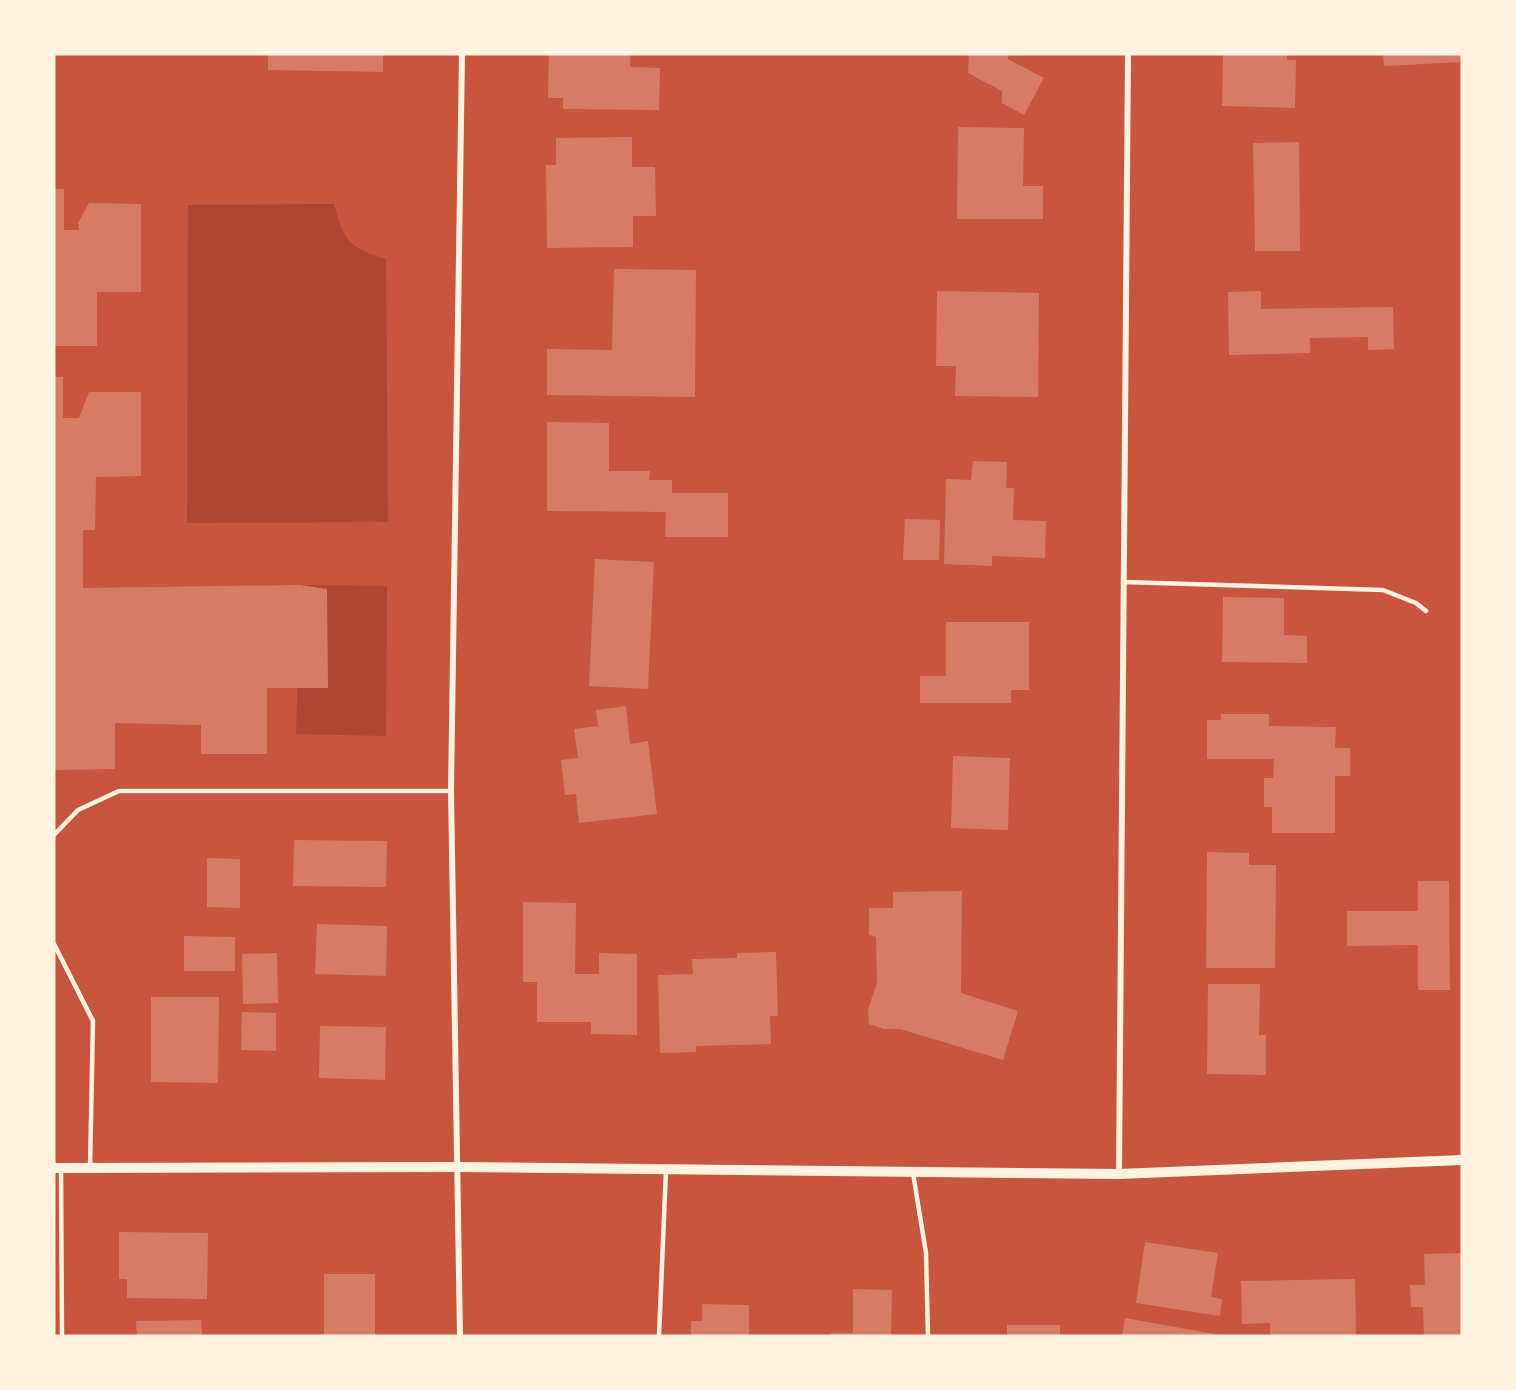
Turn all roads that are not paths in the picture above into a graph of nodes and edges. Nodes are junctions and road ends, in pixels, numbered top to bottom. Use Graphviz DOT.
graph roads {
  1 [pos="462,54"];
  2 [pos="1128,54"];
  3 [pos="1123,582"];
  4 [pos="1426,611"];
  5 [pos="451,791"];
  6 [pos="54,835"];
  7 [pos="54,944"];
  8 [pos="1462,1160"];
  9 [pos="457,1167"];
  10 [pos="57,1168"];
  11 [pos="90,1168"];
  12 [pos="666,1170"];
  13 [pos="914,1173"];
  14 [pos="1119,1174"];
  15 [pos="62,1336"];
  16 [pos="460,1336"];
  17 [pos="659,1336"];
  18 [pos="928,1336"];
  1 -- 5 [label="street"];
  2 -- 3 [label="street"];
  3 -- 4 [label="lane"];
  3 -- 14 [label="street"];
  5 -- 6 [label="lane"];
  5 -- 9 [label="street"];
  7 -- 11 [label="lane"];
  8 -- 14 [label="street"];
  9 -- 11 [label="street"];
  9 -- 12 [label="street"];
  9 -- 16 [label="street"];
  10 -- 11 [label="street"];
  10 -- 15 [label="lane"];
  12 -- 13 [label="street"];
  12 -- 17 [label="lane"];
  13 -- 14 [label="street"];
  13 -- 18 [label="lane"];
}
